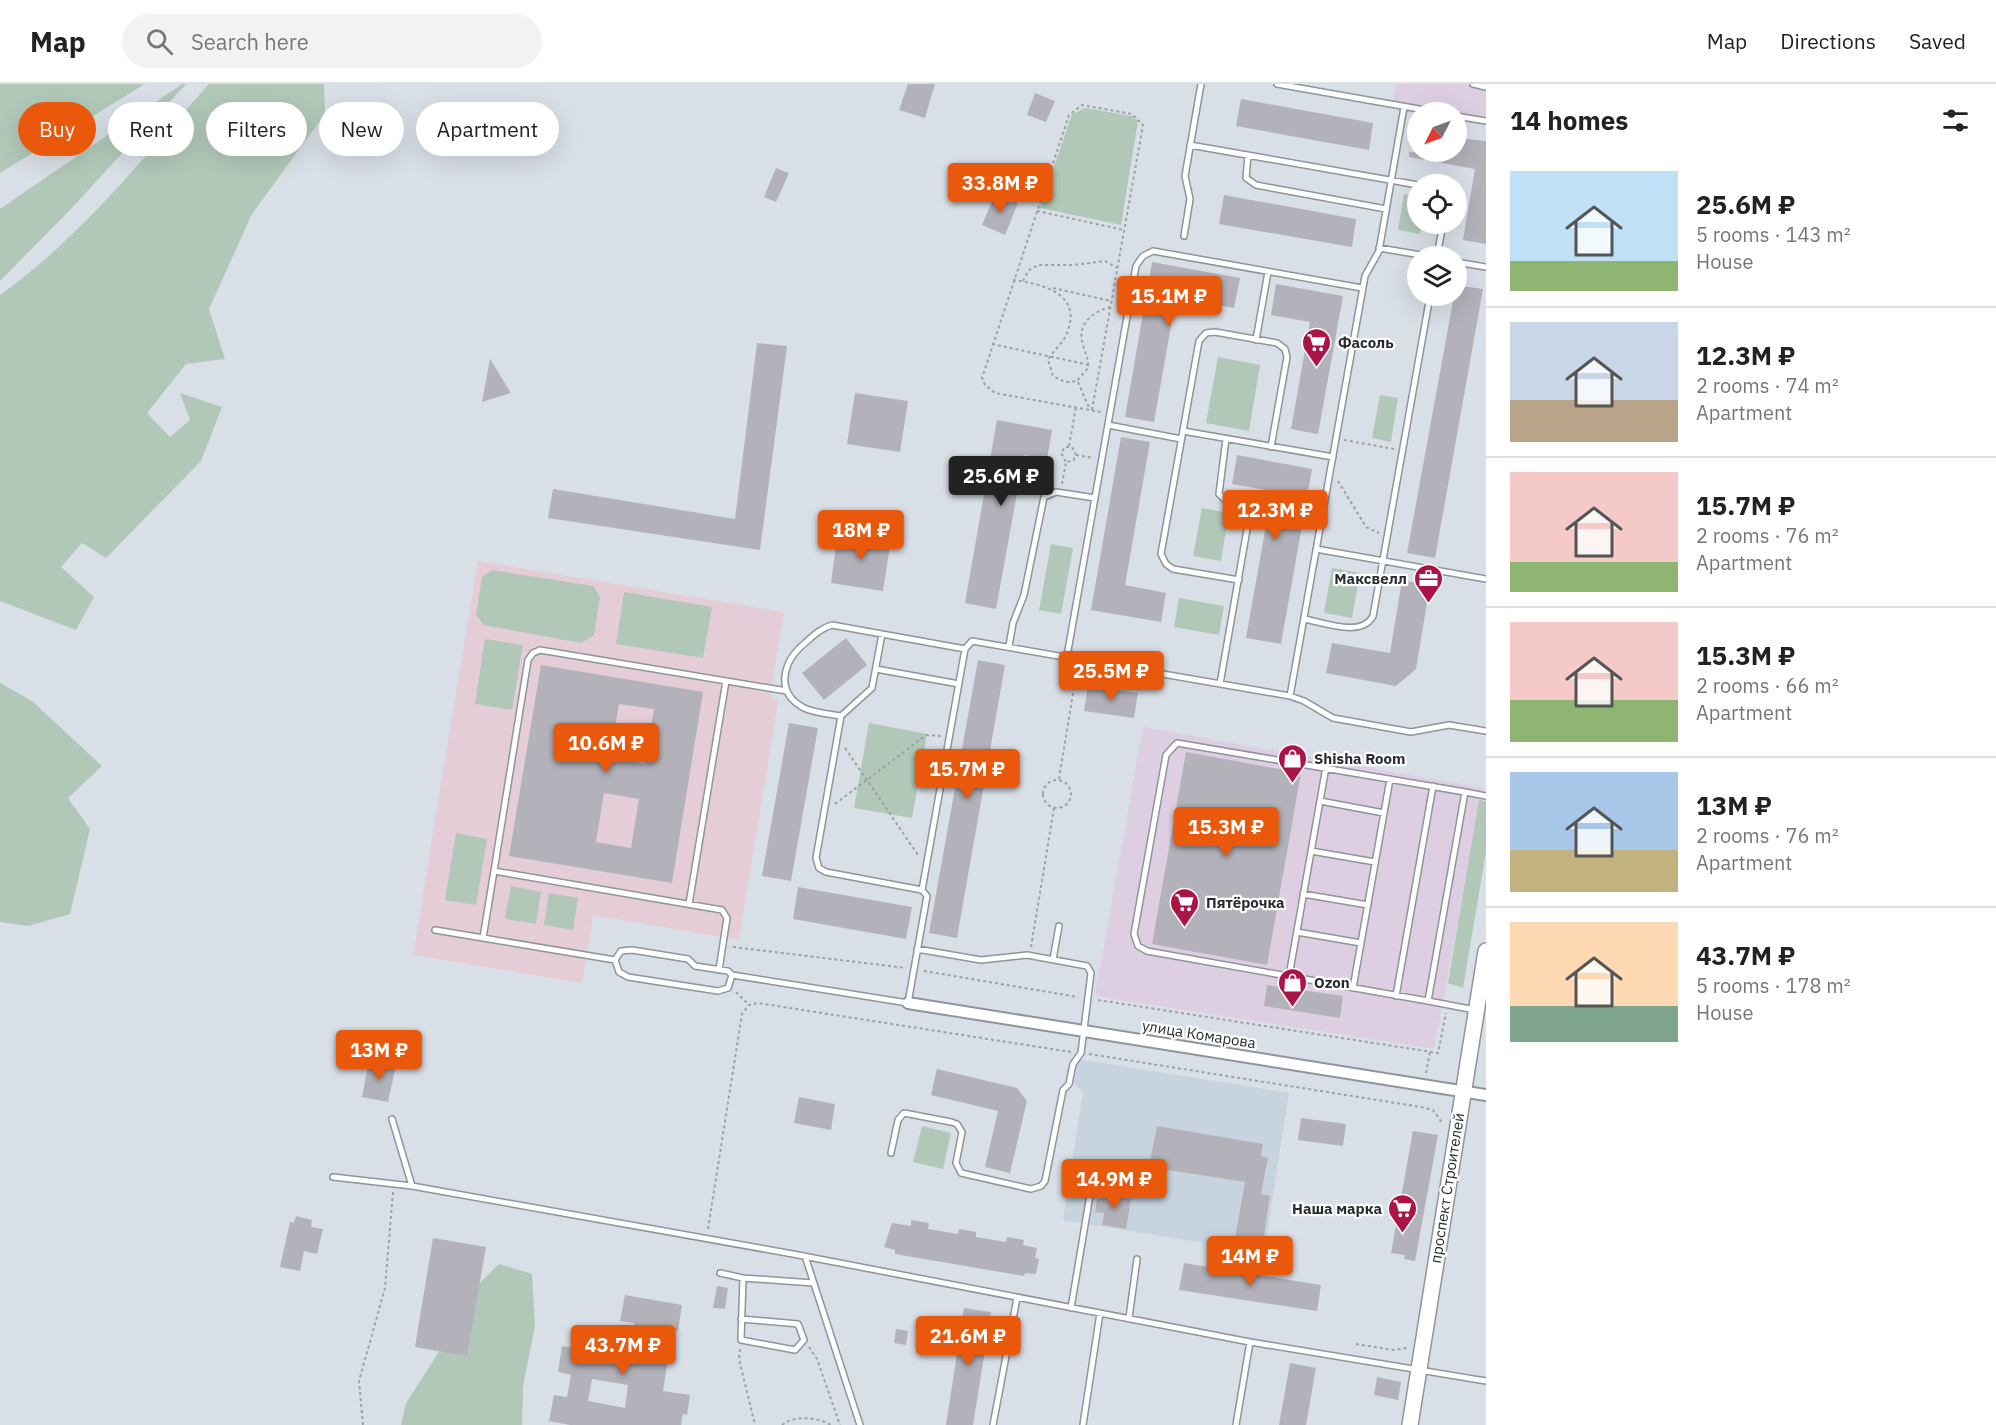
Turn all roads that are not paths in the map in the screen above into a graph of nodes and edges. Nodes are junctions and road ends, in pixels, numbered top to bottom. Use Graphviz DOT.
graph roads {
  1 [pos="1201,84"];
  2 [pos="1277,84"];
  3 [pos="1473,84"];
  4 [pos="1486,87"];
  5 [pos="1404,107"];
  6 [pos="1407,107"];
  7 [pos="1467,118"];
  8 [pos="1486,121"];
  9 [pos="1190,144"];
  10 [pos="1248,155"];
  11 [pos="1391,180"];
  12 [pos="1407,183"];
  13 [pos="1386,209"];
  14 [pos="1184,236"];
  15 [pos="1379,248"];
  16 [pos="1407,253"];
  17 [pos="1467,264"];
  18 [pos="1486,267"];
  19 [pos="1268,272"];
  20 [pos="1362,288"];
  21 [pos="1428,306"];
  22 [pos="1256,340"];
  23 [pos="1108,425"];
  24 [pos="1183,431"];
  25 [pos="1181,438"];
  26 [pos="1226,439"];
  27 [pos="1271,447"];
  28 [pos="1332,458"];
  29 [pos="1095,498"];
  30 [pos="1316,549"];
  31 [pos="1383,561"];
  32 [pos="1486,579"];
  33 [pos="1239,580"];
  34 [pos="1304,619"];
  35 [pos="882,634"];
  36 [pos="1009,646"];
  37 [pos="965,649"];
  38 [pos="1067,656"];
  39 [pos="876,669"];
  40 [pos="726,681"];
  41 [pos="959,684"];
  42 [pos="1220,684"];
  43 [pos="787,691"];
  44 [pos="1290,696"];
  45 [pos="841,716"];
  46 [pos="1486,731"];
  47 [pos="1326,767"];
  48 [pos="1390,779"];
  49 [pos="1433,786"];
  50 [pos="1466,792"];
  51 [pos="1486,796"];
  52 [pos="1320,801"];
  53 [pos="1384,813"];
  54 [pos="1311,851"];
  55 [pos="1375,862"];
  56 [pos="494,871"];
  57 [pos="922,890"];
  58 [pos="1304,894"];
  59 [pos="689,904"];
  60 [pos="1368,905"];
  61 [pos="1059,926"];
  62 [pos="435,930"];
  63 [pos="1297,932"];
  64 [pos="483,938"];
  65 [pos="1361,943"];
  66 [pos="917,949"];
  67 [pos="1486,951"];
  68 [pos="1053,959"];
  69 [pos="615,960"];
  70 [pos="719,970"];
  71 [pos="732,975"];
  72 [pos="1289,976"];
  73 [pos="1483,985"];
  74 [pos="1353,988"];
  75 [pos="1396,996"];
  76 [pos="1428,1001"];
  77 [pos="908,1003"];
  78 [pos="1475,1010"];
  79 [pos="1086,1032"];
  80 [pos="1462,1091"];
  81 [pos="1486,1095"];
  82 [pos="392,1119"];
  83 [pos="891,1153"];
  84 [pos="333,1177"];
  85 [pos="412,1186"];
  86 [pos="1090,1195"];
  87 [pos="805,1256"];
  88 [pos="1137,1260"];
  89 [pos="720,1273"];
  90 [pos="743,1278"];
  91 [pos="813,1283"];
  92 [pos="1017,1298"];
  93 [pos="1071,1308"];
  94 [pos="1100,1313"];
  95 [pos="1129,1318"];
  96 [pos="741,1319"];
  97 [pos="1250,1342"];
  98 [pos="1419,1370"];
  99 [pos="1486,1381"];
  100 [pos="860,1425"];
  101 [pos="993,1425"];
  102 [pos="1083,1425"];
  103 [pos="1236,1425"];
  104 [pos="1410,1425"];
  1 -- 9 [label="lane"];
  2 -- 5 [label="lane"];
  3 -- 4 [label="lane"];
  5 -- 6 [label="lane"];
  5 -- 11 [label="lane"];
  7 -- 8 [label="lane"];
  9 -- 10 [label="lane"];
  9 -- 14 [label="lane"];
  10 -- 11 [label="lane"];
  10 -- 13 [label="lane"];
  11 -- 12 [label="lane"];
  11 -- 13 [label="lane"];
  13 -- 15 [label="lane"];
  15 -- 16 [label="lane"];
  15 -- 20 [label="lane"];
  17 -- 18 [label="lane"];
  19 -- 20 [label="lane"];
  19 -- 22 [label="lane"];
  19 -- 23 [label="lane"];
  20 -- 28 [label="lane"];
  21 -- 31 [label="lane"];
  22 -- 24 [label="lane"];
  22 -- 27 [label="lane"];
  23 -- 25 [label="lane"];
  23 -- 29 [label="lane"];
  24 -- 25 [label="lane"];
  24 -- 26 [label="lane"];
  25 -- 33 [label="lane"];
  26 -- 27 [label="lane"];
  26 -- 33 [label="lane"];
  27 -- 28 [label="lane"];
  28 -- 30 [label="lane"];
  29 -- 36 [label="lane"];
  29 -- 38 [label="lane"];
  30 -- 31 [label="lane"];
  30 -- 34 [label="lane"];
  31 -- 32 [label="lane"];
  31 -- 34 [label="lane"];
  33 -- 42 [label="lane"];
  34 -- 44 [label="lane"];
  35 -- 37 [label="lane"];
  35 -- 39 [label="lane"];
  35 -- 43 [label="lane"];
  36 -- 37 [label="lane"];
  36 -- 38 [label="lane"];
  37 -- 41 [label="lane"];
  38 -- 42 [label="lane"];
  39 -- 41 [label="lane"];
  39 -- 45 [label="lane"];
  40 -- 43 [label="lane"];
  40 -- 56 [label="lane"];
  40 -- 59 [label="lane"];
  41 -- 57 [label="lane"];
  42 -- 44 [label="lane"];
  43 -- 45 [label="lane"];
  44 -- 46 [label="lane"];
  45 -- 57 [label="lane"];
  47 -- 48 [label="lane"];
  47 -- 52 [label="lane"];
  47 -- 72 [label="lane"];
  48 -- 49 [label="lane"];
  48 -- 53 [label="lane"];
  49 -- 50 [label="lane"];
  49 -- 75 [label="lane"];
  50 -- 51 [label="lane"];
  50 -- 76 [label="lane"];
  52 -- 53 [label="lane"];
  52 -- 54 [label="lane"];
  53 -- 55 [label="lane"];
  54 -- 55 [label="lane"];
  54 -- 58 [label="lane"];
  55 -- 60 [label="lane"];
  56 -- 59 [label="lane"];
  56 -- 64 [label="lane"];
  57 -- 66 [label="lane"];
  58 -- 60 [label="lane"];
  58 -- 63 [label="lane"];
  59 -- 70 [label="lane"];
  60 -- 65 [label="lane"];
  61 -- 68 [label="lane"];
  62 -- 64 [label="lane"];
  63 -- 65 [label="lane"];
  63 -- 72 [label="lane"];
  64 -- 69 [label="lane"];
  65 -- 74 [label="lane"];
  66 -- 68 [label="lane"];
  66 -- 77 [label="lane"];
  67 -- 73 [label="street, проспект Строителей"];
  68 -- 79 [label="lane"];
  69 -- 70 [label="lane"];
  69 -- 71 [label="lane"];
  70 -- 71 [label="lane"];
  71 -- 77 [label="lane"];
  72 -- 74 [label="lane"];
  73 -- 78 [label="street, проспект Строителей"];
  74 -- 75 [label="lane"];
  75 -- 76 [label="lane"];
  76 -- 78 [label="lane"];
  77 -- 79 [label="street, улица Комарова"];
  78 -- 80 [label="street, проспект Строителей"];
  79 -- 80 [label="street, улица Комарова"];
  79 -- 83 [label="lane"];
  80 -- 81 [label="street, улица Комарова"];
  80 -- 98 [label="street, проспект Строителей"];
  82 -- 85 [label="lane"];
  84 -- 85 [label="lane"];
  85 -- 87 [label="lane"];
  86 -- 93 [label="lane"];
  87 -- 91 [label="lane"];
  87 -- 92 [label="lane"];
  88 -- 95 [label="lane"];
  89 -- 90 [label="lane"];
  90 -- 91 [label="lane"];
  90 -- 96 [label="lane"];
  91 -- 100 [label="lane"];
  92 -- 93 [label="lane"];
  92 -- 101 [label="lane"];
  93 -- 94 [label="lane"];
  94 -- 95 [label="lane"];
  94 -- 102 [label="lane"];
  95 -- 97 [label="lane"];
  96 -- 96 [label="lane"];
  97 -- 98 [label="lane"];
  97 -- 103 [label="lane"];
  98 -- 99 [label="lane"];
  98 -- 104 [label="street, проспект Строителей"];
}
